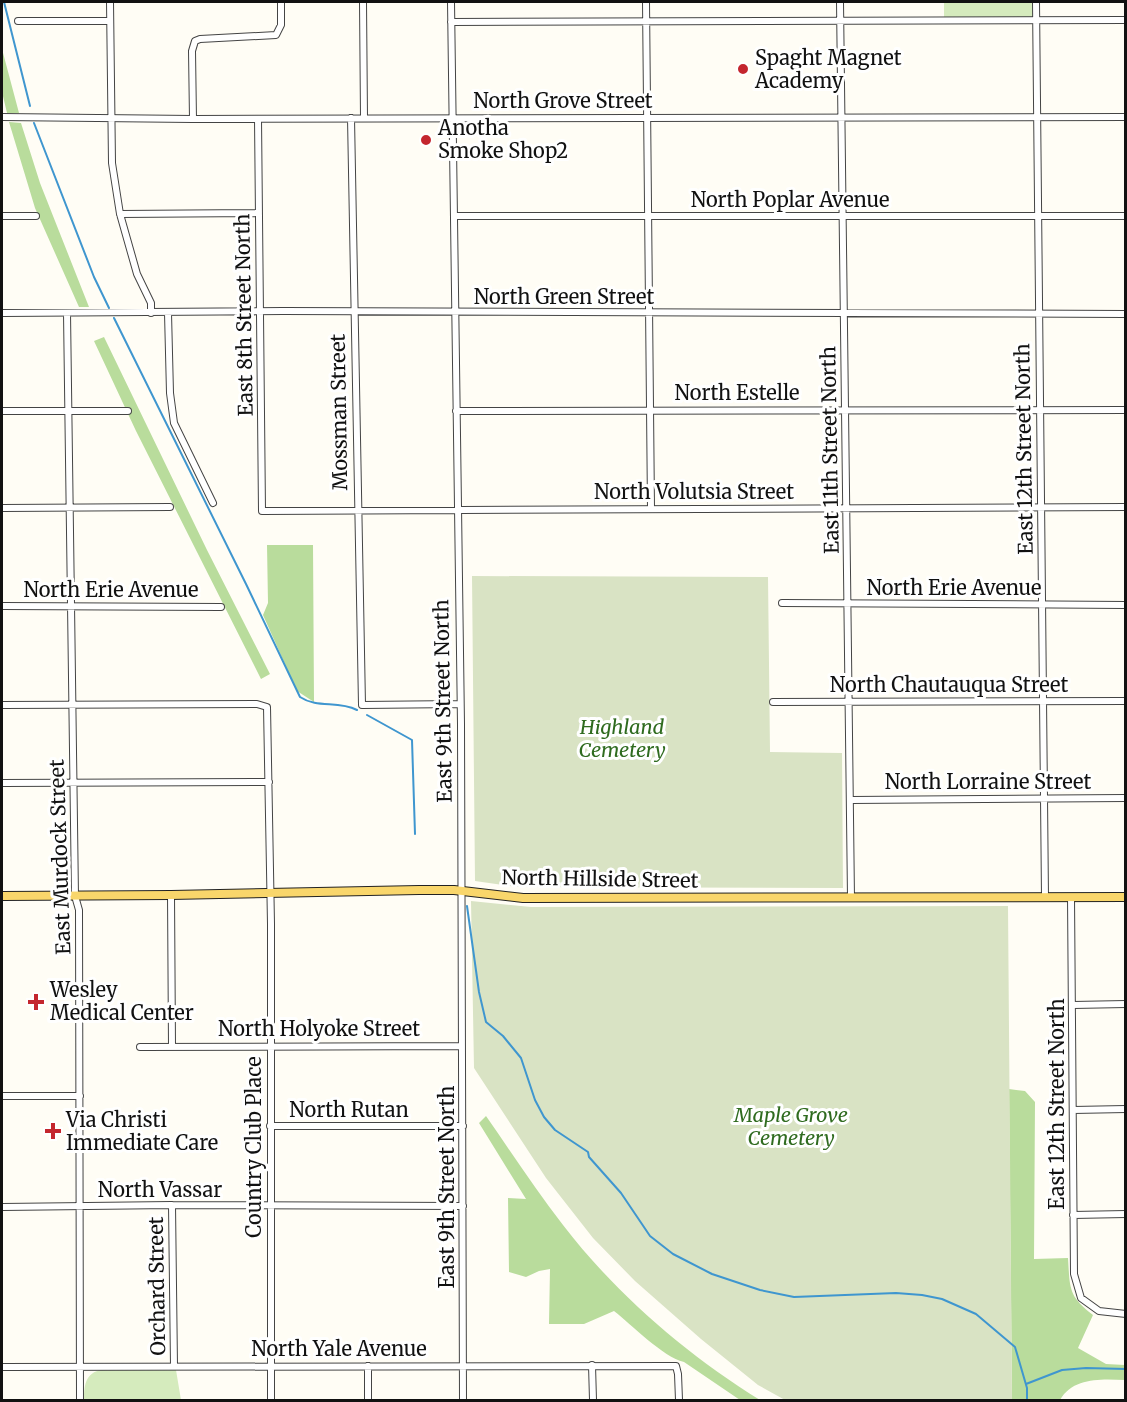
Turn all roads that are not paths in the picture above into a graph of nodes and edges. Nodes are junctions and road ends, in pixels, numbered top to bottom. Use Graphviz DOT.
graph roads {
  1 [pos="110,2"];
  2 [pos="281,2"];
  3 [pos="363,2"];
  4 [pos="451,2"];
  5 [pos="646,2"];
  6 [pos="840,2"];
  7 [pos="1036,2"];
  8 [pos="840,20"];
  9 [pos="1125,20"];
  10 [pos="18,21"];
  11 [pos="110,21"];
  12 [pos="1036,21"];
  13 [pos="451,22"];
  14 [pos="647,22"];
  15 [pos="2,117"];
  16 [pos="452,117"];
  17 [pos="648,117"];
  18 [pos="842,117"];
  19 [pos="1037,117"];
  20 [pos="1125,117"];
  21 [pos="111,118"];
  22 [pos="351,118"];
  23 [pos="364,118"];
  24 [pos="193,119"];
  25 [pos="258,119"];
  26 [pos="259,213"];
  27 [pos="120,214"];
  28 [pos="2,216"];
  29 [pos="36,216"];
  30 [pos="454,216"];
  31 [pos="649,216"];
  32 [pos="844,216"];
  33 [pos="1038,216"];
  34 [pos="1125,216"];
  35 [pos="260,312"];
  36 [pos="354,312"];
  37 [pos="455,312"];
  38 [pos="2,313"];
  39 [pos="67,313"];
  40 [pos="151,313"];
  41 [pos="168,313"];
  42 [pos="845,313"];
  43 [pos="650,314"];
  44 [pos="1039,314"];
  45 [pos="1125,314"];
  46 [pos="650,410"];
  47 [pos="846,410"];
  48 [pos="1040,410"];
  49 [pos="1125,410"];
  50 [pos="2,411"];
  51 [pos="69,411"];
  52 [pos="128,411"];
  53 [pos="456,411"];
  54 [pos="213,503"];
  55 [pos="170,507"];
  56 [pos="1125,507"];
  57 [pos="2,508"];
  58 [pos="70,508"];
  59 [pos="651,508"];
  60 [pos="847,508"];
  61 [pos="1041,508"];
  62 [pos="262,511"];
  63 [pos="358,511"];
  64 [pos="457,512"];
  65 [pos="782,603"];
  66 [pos="848,604"];
  67 [pos="1125,604"];
  68 [pos="1043,605"];
  69 [pos="2,606"];
  70 [pos="71,607"];
  71 [pos="221,607"];
  72 [pos="850,701"];
  73 [pos="1044,701"];
  74 [pos="1125,701"];
  75 [pos="773,702"];
  76 [pos="460,704"];
  77 [pos="2,705"];
  78 [pos="72,705"];
  79 [pos="269,782"];
  80 [pos="2,783"];
  81 [pos="73,783"];
  82 [pos="1044,798"];
  83 [pos="1125,798"];
  84 [pos="851,800"];
  85 [pos="462,891"];
  86 [pos="270,893"];
  87 [pos="171,895"];
  88 [pos="2,896"];
  89 [pos="75,896"];
  90 [pos="1045,897"];
  91 [pos="1071,897"];
  92 [pos="1125,897"];
  93 [pos="851,898"];
  94 [pos="1125,1004"];
  95 [pos="1073,1005"];
  96 [pos="172,1046"];
  97 [pos="462,1046"];
  98 [pos="140,1047"];
  99 [pos="270,1047"];
  100 [pos="2,1096"];
  101 [pos="80,1096"];
  102 [pos="1125,1109"];
  103 [pos="1072,1110"];
  104 [pos="270,1126"];
  105 [pos="463,1126"];
  106 [pos="172,1205"];
  107 [pos="270,1205"];
  108 [pos="463,1206"];
  109 [pos="2,1207"];
  110 [pos="79,1207"];
  111 [pos="1125,1214"];
  112 [pos="1073,1215"];
  113 [pos="1125,1314"];
  114 [pos="463,1365"];
  115 [pos="592,1365"];
  116 [pos="79,1366"];
  117 [pos="174,1366"];
  118 [pos="271,1366"];
  119 [pos="368,1366"];
  120 [pos="2,1367"];
  121 [pos="80,1401"];
  122 [pos="271,1401"];
  123 [pos="368,1401"];
  124 [pos="463,1401"];
  125 [pos="593,1401"];
  126 [pos="679,1401"];
  1 -- 11 [label="street"];
  2 -- 24 [label="street"];
  3 -- 23 [label="street"];
  4 -- 13 [label="street, East 9th Street North"];
  5 -- 14 [label="street"];
  6 -- 8 [label="street, East 11th Street North"];
  7 -- 12 [label="street, East 12th Street North"];
  8 -- 12 [label="street"];
  8 -- 14 [label="street"];
  8 -- 18 [label="street, East 11th Street North"];
  9 -- 12 [label="street"];
  10 -- 11 [label="street"];
  11 -- 21 [label="street"];
  12 -- 19 [label="street, East 12th Street North"];
  13 -- 14 [label="street"];
  13 -- 16 [label="street, East 9th Street North"];
  14 -- 17 [label="street"];
  15 -- 21 [label="street, North Grove Street"];
  16 -- 17 [label="street, North Grove Street"];
  16 -- 23 [label="street, North Grove Street"];
  16 -- 30 [label="street, East 9th Street North"];
  17 -- 18 [label="street, North Grove Street"];
  17 -- 31 [label="street"];
  18 -- 19 [label="street, North Grove Street"];
  18 -- 32 [label="street, East 11th Street North"];
  19 -- 20 [label="street, North Grove Street"];
  19 -- 33 [label="street, East 12th Street North"];
  21 -- 24 [label="street, North Grove Street"];
  21 -- 27 [label="street"];
  22 -- 23 [label="street, North Grove Street"];
  22 -- 25 [label="street, North Grove Street"];
  22 -- 36 [label="street, Mossman Street"];
  24 -- 25 [label="street, North Grove Street"];
  25 -- 26 [label="street, East 8th Street North"];
  26 -- 27 [label="street"];
  26 -- 35 [label="street, East 8th Street North"];
  27 -- 40 [label="street"];
  28 -- 29 [label="street"];
  30 -- 31 [label="street, North Poplar Avenue"];
  30 -- 37 [label="street, East 9th Street North"];
  31 -- 32 [label="street, North Poplar Avenue"];
  31 -- 43 [label="street"];
  32 -- 33 [label="street, North Poplar Avenue"];
  32 -- 42 [label="street, East 11th Street North"];
  33 -- 34 [label="street, North Poplar Avenue"];
  33 -- 44 [label="street, East 12th Street North"];
  35 -- 36 [label="street, North Green Street"];
  35 -- 41 [label="street, North Green Street"];
  35 -- 62 [label="street, East 8th Street North"];
  36 -- 37 [label="street, North Green Street"];
  36 -- 63 [label="street, Mossman Street"];
  37 -- 43 [label="street, North Green Street"];
  37 -- 53 [label="street, East 9th Street North"];
  38 -- 39 [label="street, North Green Street"];
  39 -- 40 [label="street, North Green Street"];
  39 -- 51 [label="street, East Murdock Street"];
  40 -- 41 [label="street, North Green Street"];
  41 -- 54 [label="street"];
  42 -- 43 [label="street, North Green Street"];
  42 -- 44 [label="street, North Green Street"];
  42 -- 47 [label="street, East 11th Street North"];
  43 -- 46 [label="street"];
  44 -- 45 [label="street, North Green Street"];
  44 -- 48 [label="street, East 12th Street North"];
  46 -- 47 [label="street, North Estelle"];
  46 -- 53 [label="street, North Estelle"];
  46 -- 59 [label="street"];
  47 -- 48 [label="street, North Estelle"];
  47 -- 60 [label="street, East 11th Street North"];
  48 -- 49 [label="street, North Estelle"];
  48 -- 61 [label="street, East 12th Street North"];
  50 -- 51 [label="street"];
  51 -- 52 [label="street"];
  51 -- 58 [label="street, East Murdock Street"];
  53 -- 64 [label="street, East 9th Street North"];
  55 -- 58 [label="street"];
  56 -- 61 [label="street, North Volutsia Street"];
  57 -- 58 [label="street"];
  58 -- 70 [label="street, East Murdock Street"];
  59 -- 60 [label="street, North Volutsia Street"];
  59 -- 64 [label="street, North Volutsia Street"];
  60 -- 61 [label="street, North Volutsia Street"];
  60 -- 66 [label="street, East 11th Street North"];
  61 -- 68 [label="street, East 12th Street North"];
  62 -- 63 [label="street, North Volutsia Street"];
  63 -- 64 [label="street, North Volutsia Street"];
  63 -- 76 [label="street, Mossman Street"];
  64 -- 76 [label="street, East 9th Street North"];
  65 -- 66 [label="street, North Erie Avenue"];
  66 -- 68 [label="street, North Erie Avenue"];
  66 -- 72 [label="street, East 11th Street North"];
  67 -- 68 [label="street, North Erie Avenue"];
  68 -- 73 [label="street, East 12th Street North"];
  69 -- 70 [label="street, North Erie Avenue"];
  70 -- 71 [label="street, North Erie Avenue"];
  70 -- 78 [label="street, East Murdock Street"];
  72 -- 73 [label="street, North Chautauqua Street"];
  72 -- 75 [label="street, North Chautauqua Street"];
  72 -- 84 [label="street, East 11th Street North"];
  73 -- 74 [label="street, North Chautauqua Street"];
  73 -- 82 [label="street, East 12th Street North"];
  76 -- 85 [label="street, East 9th Street North"];
  77 -- 78 [label="street"];
  78 -- 79 [label="street"];
  78 -- 81 [label="street, East Murdock Street"];
  79 -- 81 [label="street"];
  79 -- 86 [label="street"];
  80 -- 81 [label="street"];
  81 -- 89 [label="street, East Murdock Street"];
  82 -- 83 [label="street, North Lorraine Street"];
  82 -- 84 [label="street, North Lorraine Street"];
  82 -- 90 [label="street, East 12th Street North"];
  84 -- 93 [label="street, East 11th Street North"];
  85 -- 86 [label="main road, North Hillside Street"];
  85 -- 93 [label="main road, North Hillside Street"];
  85 -- 97 [label="street, East 9th Street North"];
  86 -- 87 [label="main road, North Hillside Street"];
  86 -- 99 [label="street, Country Club Place"];
  87 -- 89 [label="main road, North Hillside Street"];
  87 -- 96 [label="street"];
  88 -- 89 [label="main road, North Hillside Street"];
  89 -- 101 [label="street, East Murdock Street"];
  90 -- 91 [label="main road, North Hillside Street"];
  90 -- 93 [label="main road, North Hillside Street"];
  91 -- 92 [label="main road, North Hillside Street"];
  91 -- 95 [label="street, East 12th Street North"];
  94 -- 95 [label="street"];
  95 -- 103 [label="street, East 12th Street North"];
  96 -- 98 [label="street, North Holyoke Street"];
  96 -- 99 [label="street, North Holyoke Street"];
  97 -- 99 [label="street, North Holyoke Street"];
  97 -- 105 [label="street, East 9th Street North"];
  99 -- 104 [label="street, Country Club Place"];
  100 -- 101 [label="street"];
  101 -- 110 [label="street, East Murdock Street"];
  102 -- 103 [label="street"];
  103 -- 112 [label="street, East 12th Street North"];
  104 -- 105 [label="street, North Rutan"];
  104 -- 107 [label="street, Country Club Place"];
  105 -- 108 [label="street, East 9th Street North"];
  106 -- 107 [label="street, North Vassar"];
  106 -- 110 [label="street, North Vassar"];
  106 -- 117 [label="street, Orchard Street"];
  107 -- 108 [label="street, North Vassar"];
  107 -- 118 [label="street, Country Club Place"];
  108 -- 114 [label="street, East 9th Street North"];
  109 -- 110 [label="street, North Vassar"];
  110 -- 116 [label="street, East Murdock Street"];
  111 -- 112 [label="street"];
  112 -- 113 [label="street, East 12th Street North"];
  114 -- 115 [label="street, North Yale Avenue"];
  114 -- 119 [label="street, North Yale Avenue"];
  114 -- 124 [label="street, East 9th Street North"];
  115 -- 125 [label="street"];
  115 -- 126 [label="street, North Yale Avenue"];
  116 -- 117 [label="street, North Yale Avenue"];
  116 -- 120 [label="street, North Yale Avenue"];
  116 -- 121 [label="street, East Murdock Street"];
  117 -- 118 [label="street, North Yale Avenue"];
  118 -- 119 [label="street, North Yale Avenue"];
  118 -- 122 [label="street, Country Club Place"];
  119 -- 123 [label="street"];
}
